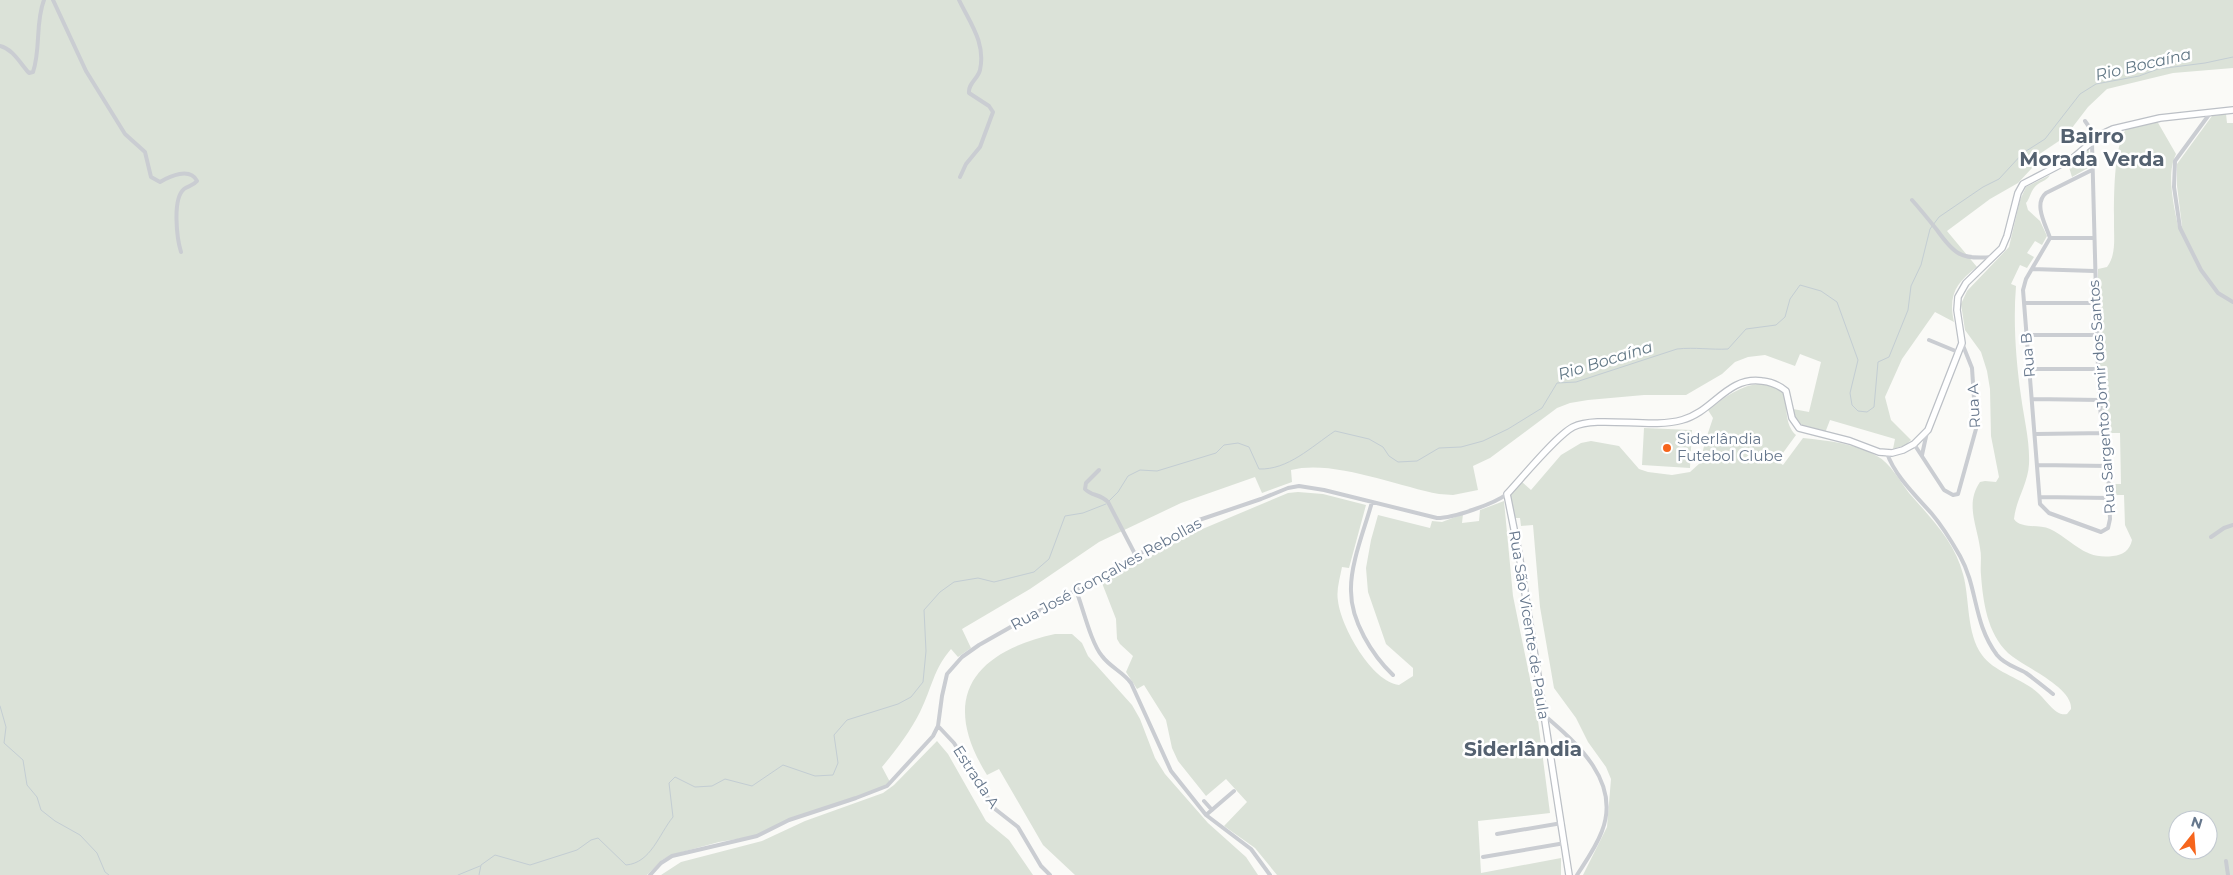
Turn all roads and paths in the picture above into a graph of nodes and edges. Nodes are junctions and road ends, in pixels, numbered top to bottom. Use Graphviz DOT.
graph roads {
  1 [pos="44,0"];
  2 [pos="53,0"];
  3 [pos="960,0"];
  4 [pos="0,46"];
  5 [pos="2233,110"];
  6 [pos="2211,112"];
  7 [pos="2085,121"];
  8 [pos="2097,138"];
  9 [pos="2092,143"];
  10 [pos="2092,170"];
  11 [pos="960,178"];
  12 [pos="1912,200"];
  13 [pos="2050,238"];
  14 [pos="2094,238"];
  15 [pos="181,252"];
  16 [pos="1994,256"];
  17 [pos="2032,269"];
  18 [pos="2094,271"];
  19 [pos="2233,302"];
  20 [pos="2024,303"];
  21 [pos="2095,303"];
  22 [pos="2097,335"];
  23 [pos="2026,336"];
  24 [pos="1929,340"];
  25 [pos="1962,344"];
  26 [pos="1958,352"];
  27 [pos="1955,360"];
  28 [pos="1968,361"];
  29 [pos="2029,369"];
  30 [pos="2098,369"];
  31 [pos="2032,399"];
  32 [pos="2100,400"];
  33 [pos="1928,430"];
  34 [pos="2106,433"];
  35 [pos="2036,434"];
  36 [pos="1914,444"];
  37 [pos="1887,453"];
  38 [pos="1922,457"];
  39 [pos="2038,465"];
  40 [pos="2108,466"];
  41 [pos="1099,470"];
  42 [pos="1507,494"];
  43 [pos="2040,497"];
  44 [pos="2109,498"];
  45 [pos="1372,502"];
  46 [pos="2233,525"];
  47 [pos="2211,537"];
  48 [pos="1136,556"];
  49 [pos="1076,590"];
  50 [pos="1393,675"];
  51 [pos="2053,694"];
  52 [pos="1543,715"];
  53 [pos="938,726"];
  54 [pos="1234,791"];
  55 [pos="1204,801"];
  56 [pos="1212,810"];
  57 [pos="1206,815"];
  58 [pos="1562,823"];
  59 [pos="1497,834"];
  60 [pos="1565,843"];
  61 [pos="1483,857"];
  62 [pos="2226,860"];
  63 [pos="650,875"];
  64 [pos="1050,875"];
  65 [pos="1270,875"];
  66 [pos="1568,875"];
  67 [pos="1577,875"];
  68 [pos="2228,875"];
  1 -- 4 [label="street"];
  2 -- 15 [label="street"];
  3 -- 11 [label="street"];
  5 -- 6 [label="street"];
  6 -- 8 [label="street"];
  6 -- 19 [label="street"];
  7 -- 8 [label="street"];
  8 -- 9 [label="street"];
  9 -- 10 [label="street, Rua Sargento Jomir dos Santos"];
  9 -- 16 [label="street"];
  10 -- 13 [label="street"];
  10 -- 14 [label="street, Rua Sargento Jomir dos Santos"];
  12 -- 16 [label="street"];
  13 -- 14 [label="street"];
  13 -- 17 [label="street, Rua B"];
  14 -- 18 [label="street, Rua Sargento Jomir dos Santos"];
  16 -- 25 [label="street"];
  17 -- 18 [label="street"];
  17 -- 20 [label="street, Rua B"];
  18 -- 21 [label="street, Rua Sargento Jomir dos Santos"];
  20 -- 21 [label="street"];
  20 -- 23 [label="street, Rua B"];
  21 -- 22 [label="street, Rua Sargento Jomir dos Santos"];
  22 -- 23 [label="street"];
  22 -- 30 [label="street, Rua Sargento Jomir dos Santos"];
  23 -- 29 [label="street, Rua B"];
  24 -- 26 [label="street"];
  25 -- 26 [label="street"];
  25 -- 28 [label="street, Rua A"];
  26 -- 27 [label="street"];
  27 -- 28 [label="street"];
  27 -- 33 [label="street"];
  28 -- 38 [label="street, Rua A"];
  29 -- 30 [label="street"];
  29 -- 31 [label="street, Rua B"];
  30 -- 32 [label="street, Rua Sargento Jomir dos Santos"];
  31 -- 32 [label="street"];
  31 -- 35 [label="street, Rua B"];
  32 -- 34 [label="street, Rua Sargento Jomir dos Santos"];
  33 -- 36 [label="street"];
  33 -- 38 [label="street"];
  34 -- 35 [label="street"];
  34 -- 40 [label="street, Rua Sargento Jomir dos Santos"];
  35 -- 39 [label="street, Rua B"];
  36 -- 37 [label="street"];
  36 -- 38 [label="street"];
  37 -- 42 [label="street, Rua José Gonçalves Rebollas"];
  37 -- 51 [label="street"];
  39 -- 40 [label="street"];
  39 -- 43 [label="street, Rua B"];
  40 -- 44 [label="street, Rua Sargento Jomir dos Santos"];
  41 -- 48 [label="street"];
  42 -- 45 [label="street, Rua José Gonçalves Rebollas"];
  42 -- 52 [label="street, Rua São Vicente de Paula"];
  43 -- 44 [label="street"];
  43 -- 44 [label="street, Rua Sargento Jomir dos Santos"];
  45 -- 48 [label="street, Rua José Gonçalves Rebollas"];
  45 -- 50 [label="street"];
  46 -- 47 [label="street"];
  48 -- 49 [label="street, Rua José Gonçalves Rebollas"];
  49 -- 53 [label="street, Rua José Gonçalves Rebollas"];
  49 -- 57 [label="street"];
  52 -- 58 [label="street, Rua São Vicente de Paula"];
  52 -- 67 [label="street"];
  53 -- 63 [label="street, Rua José Gonçalves Rebollas"];
  53 -- 64 [label="street, Estrada A"];
  54 -- 56 [label="street"];
  55 -- 56 [label="street"];
  56 -- 57 [label="street"];
  57 -- 65 [label="street"];
  58 -- 59 [label="street"];
  58 -- 60 [label="street, Rua São Vicente de Paula"];
  60 -- 61 [label="street"];
  60 -- 66 [label="street, Rua São Vicente de Paula"];
  62 -- 68 [label="street"];
}
